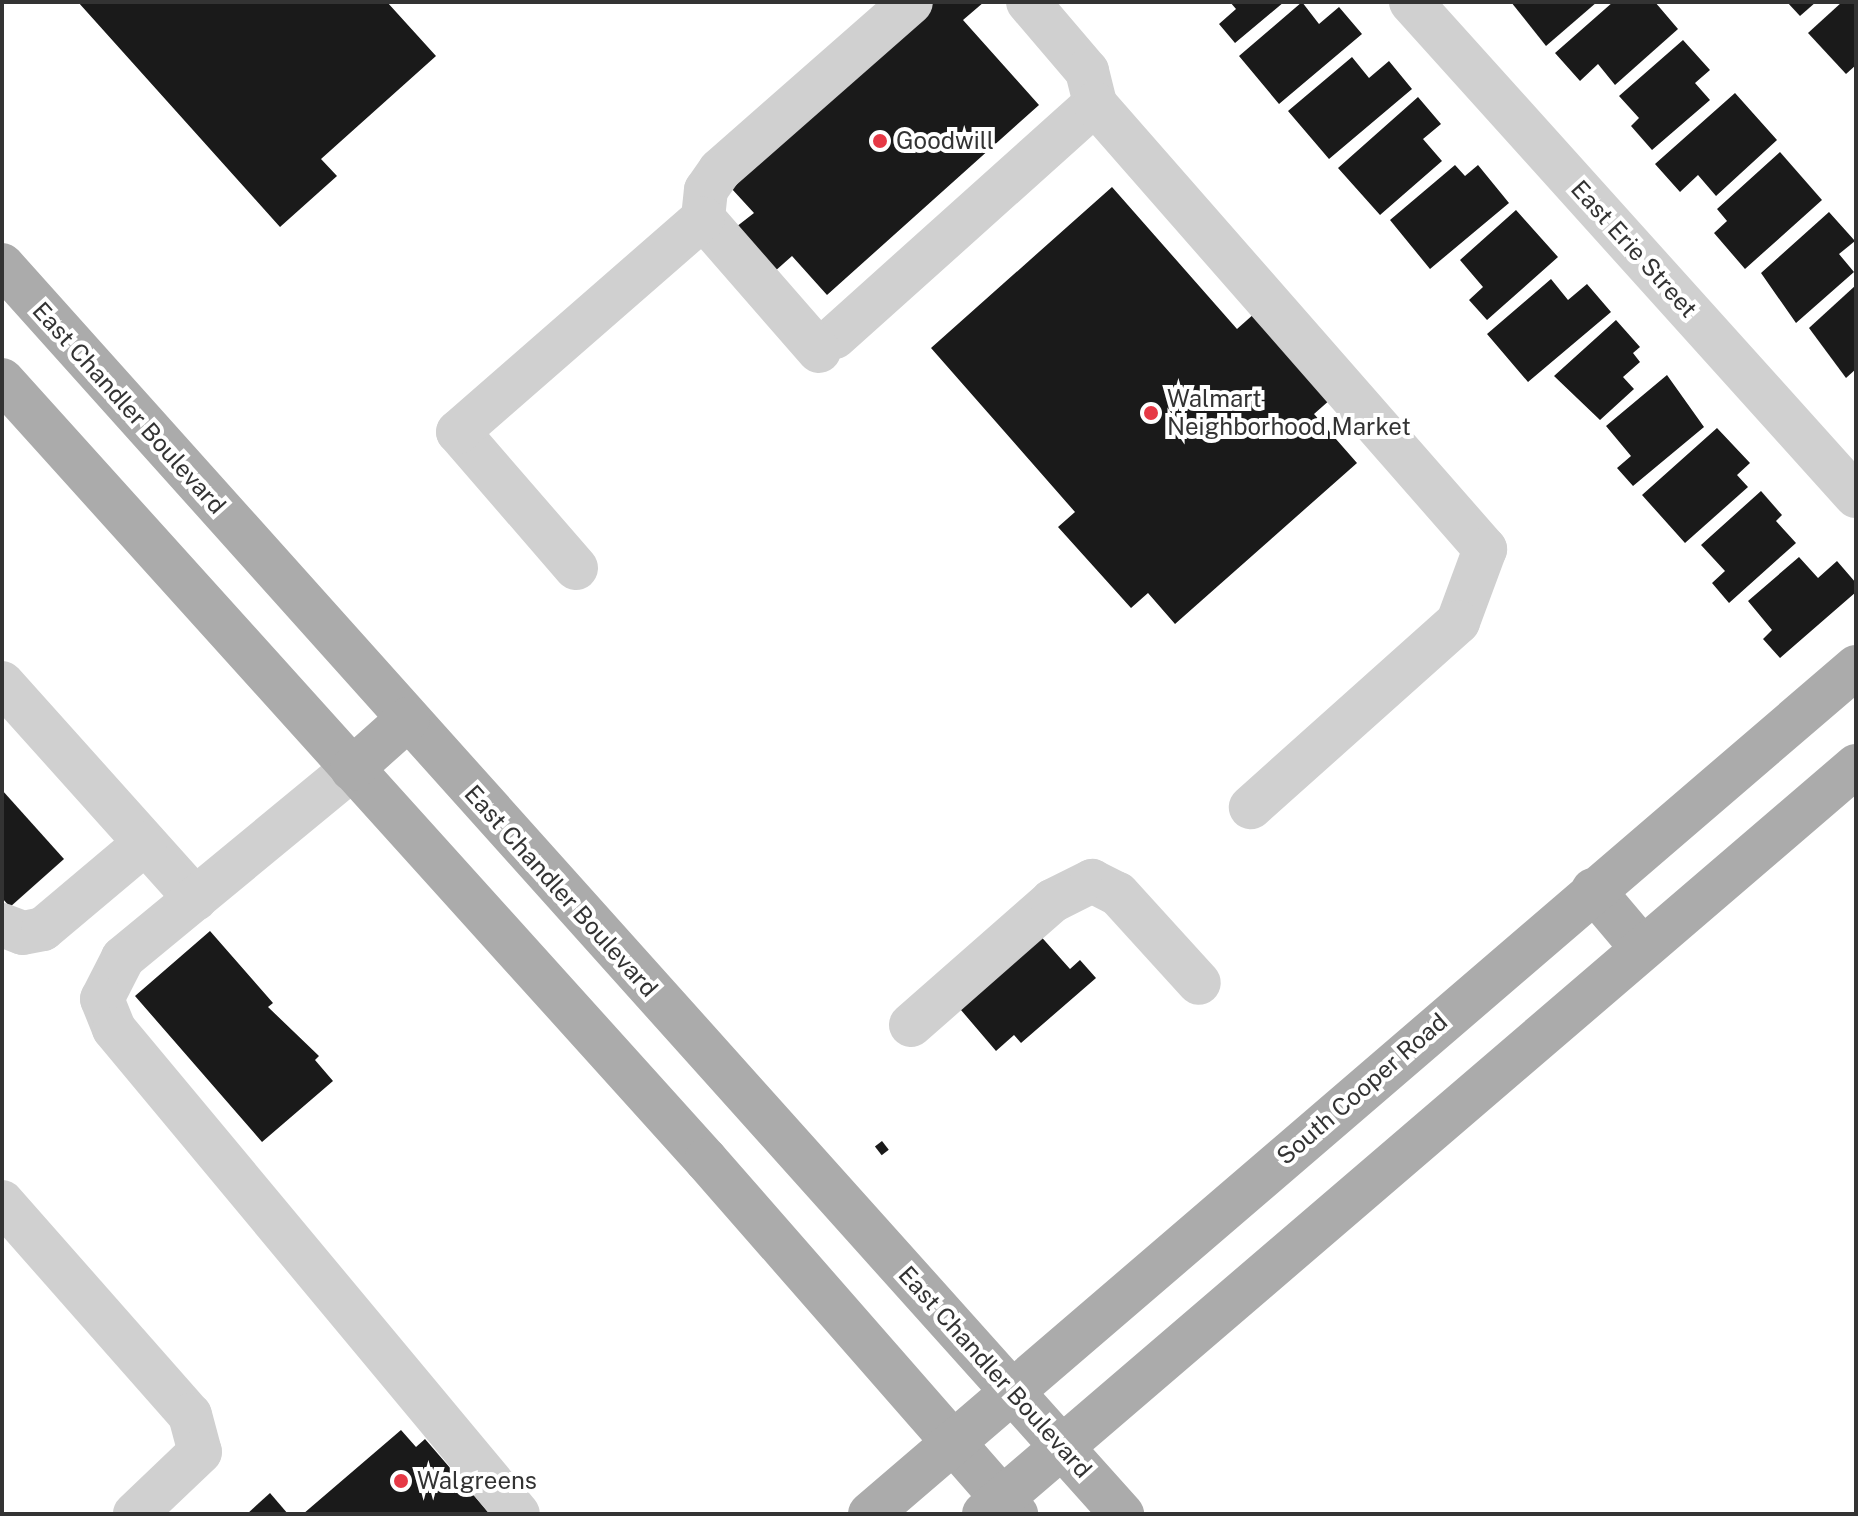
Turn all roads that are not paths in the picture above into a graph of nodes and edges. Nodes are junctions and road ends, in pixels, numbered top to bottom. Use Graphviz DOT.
graph roads {
  1 [pos="911,2"];
  2 [pos="1028,2"];
  3 [pos="1411,2"];
  4 [pos="1095,104"];
  5 [pos="703,218"];
  6 [pos="2,265"];
  7 [pos="2,380"];
  8 [pos="1856,496"];
  9 [pos="576,568"];
  10 [pos="1856,667"];
  11 [pos="2,683"];
  12 [pos="408,719"];
  13 [pos="1856,766"];
  14 [pos="352,769"];
  15 [pos="1251,807"];
  16 [pos="145,843"];
  17 [pos="1593,890"];
  18 [pos="196,899"];
  19 [pos="2,925"];
  20 [pos="1642,948"];
  21 [pos="1188,992"];
  22 [pos="911,1025"];
  23 [pos="2,1202"];
  24 [pos="1011,1391"];
  25 [pos="952,1442"];
  26 [pos="1062,1447"];
  27 [pos="1001,1509"];
  28 [pos="135,1514"];
  29 [pos="518,1514"];
  30 [pos="870,1514"];
  31 [pos="1122,1514"];
  1 -- 5 [label="street"];
  2 -- 4 [label="street"];
  3 -- 8 [label="street, East Erie Street"];
  4 -- 5 [label="street"];
  4 -- 15 [label="street"];
  5 -- 9 [label="street"];
  6 -- 12 [label="main road, East Chandler Boulevard"];
  7 -- 14 [label="main road"];
  10 -- 17 [label="main road, South Cooper Road"];
  11 -- 16 [label="street"];
  12 -- 14 [label="main road"];
  12 -- 24 [label="main road, East Chandler Boulevard"];
  13 -- 20 [label="main road"];
  14 -- 18 [label="street"];
  14 -- 25 [label="main road"];
  16 -- 18 [label="street"];
  16 -- 19 [label="street"];
  17 -- 20 [label="main road"];
  17 -- 24 [label="main road, South Cooper Road"];
  18 -- 29 [label="street"];
  20 -- 26 [label="main road"];
  21 -- 22 [label="street"];
  23 -- 28 [label="street"];
  24 -- 25 [label="main road, South Cooper Road"];
  24 -- 26 [label="main road, East Chandler Boulevard"];
  25 -- 27 [label="main road"];
  25 -- 30 [label="main road, South Cooper Road"];
  26 -- 27 [label="main road"];
  26 -- 31 [label="main road, East Chandler Boulevard"];
}
